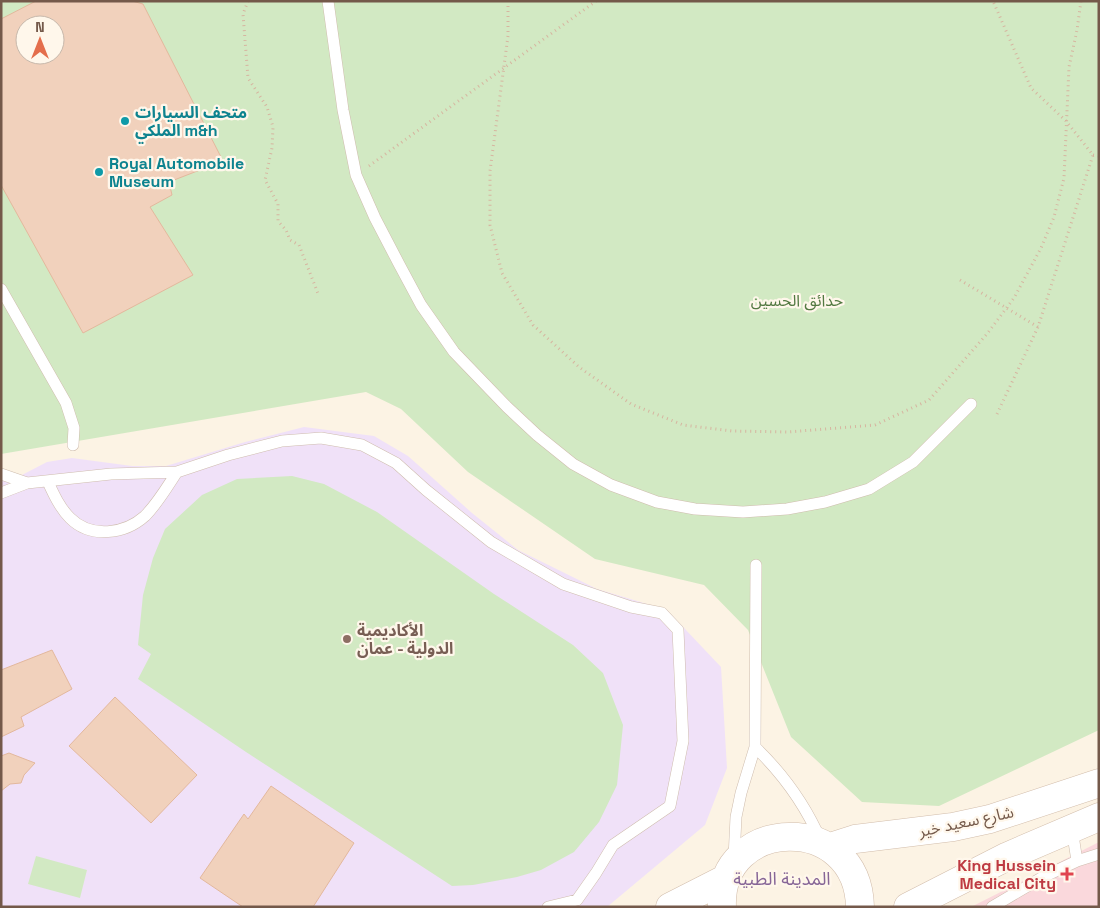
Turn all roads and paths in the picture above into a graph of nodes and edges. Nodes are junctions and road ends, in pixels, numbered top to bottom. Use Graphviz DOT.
graph roads {
  1 [pos="248,1"];
  2 [pos="328,1"];
  3 [pos="508,1"];
  4 [pos="596,1"];
  5 [pos="993,1"];
  6 [pos="1081,1"];
  7 [pos="504,70"];
  8 [pos="1066,121"];
  9 [pos="1093,155"];
  10 [pos="1099,156"];
  11 [pos="356,175"];
  12 [pos="960,280"];
  13 [pos="1,289"];
  14 [pos="319,296"];
  15 [pos="1006,308"];
  16 [pos="1038,327"];
  17 [pos="971,404"];
  18 [pos="997,414"];
  19 [pos="74,445"];
  20 [pos="178,472"];
  21 [pos="1,474"];
  22 [pos="48,482"];
  23 [pos="27,483"];
  24 [pos="1,493"];
  25 [pos="756,565"];
  26 [pos="755,747"];
  27 [pos="1099,783"];
  28 [pos="1099,817"];
  29 [pos="1072,829"];
  30 [pos="826,845"];
  31 [pos="1099,854"];
  32 [pos="1077,861"];
  33 [pos="731,872"];
  34 [pos="548,907"];
  35 [pos="670,907"];
  36 [pos="722,907"];
  37 [pos="860,907"];
  38 [pos="908,907"];
  39 [pos="992,907"];
  1 -- 14 [label="path"];
  2 -- 11 [label="lane"];
  3 -- 7 [label="path"];
  4 -- 7 [label="path"];
  5 -- 8 [label="path"];
  6 -- 8 [label="path"];
  7 -- 11 [label="path"];
  7 -- 15 [label="path"];
  8 -- 9 [label="path"];
  8 -- 15 [label="path"];
  9 -- 10 [label="path"];
  9 -- 16 [label="path"];
  11 -- 17 [label="lane"];
  12 -- 15 [label="path"];
  13 -- 19 [label="lane"];
  15 -- 16 [label="path"];
  16 -- 18 [label="path"];
  20 -- 22 [label="lane"];
  20 -- 22 [label="lane"];
  20 -- 34 [label="lane"];
  21 -- 23 [label="lane"];
  22 -- 23 [label="lane"];
  23 -- 24 [label="lane"];
  25 -- 26 [label="lane"];
  26 -- 30 [label="lane"];
  26 -- 33 [label="lane"];
  27 -- 30 [label="main road, شارع سعيد خير"];
  28 -- 29 [label="main road"];
  29 -- 32 [label="lane"];
  29 -- 38 [label="main road"];
  30 -- 33 [label="main road"];
  30 -- 37 [label="main road"];
  31 -- 32 [label="lane"];
  32 -- 39 [label="lane"];
  33 -- 35 [label="main road"];
  33 -- 36 [label="main road"];
}
